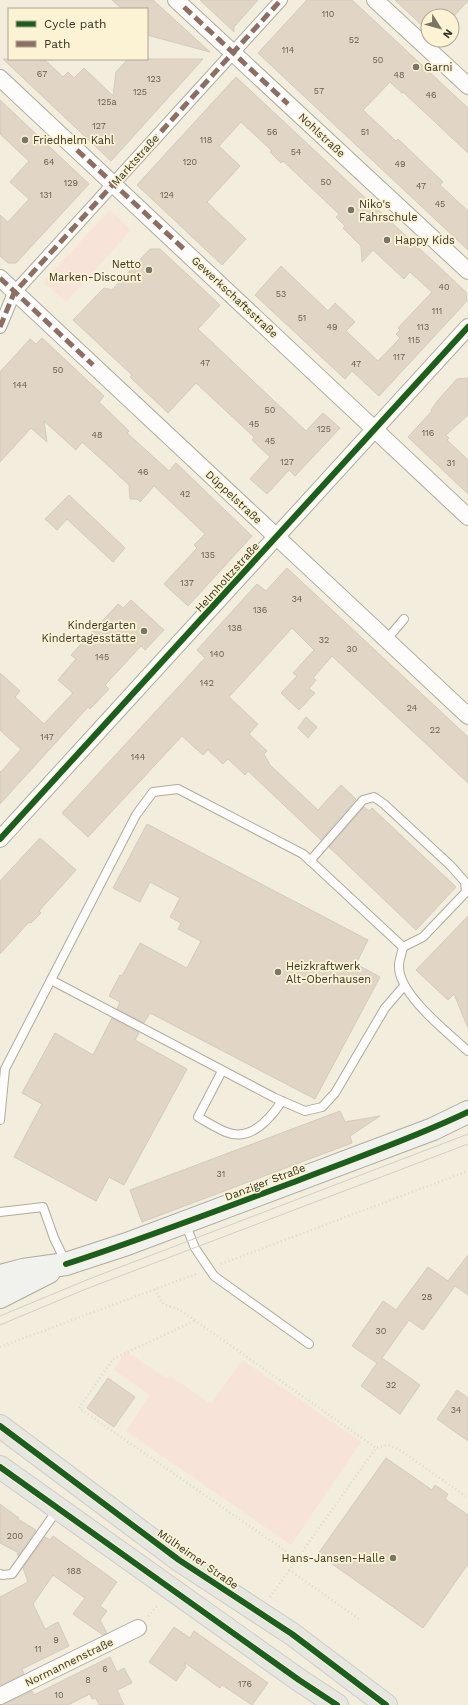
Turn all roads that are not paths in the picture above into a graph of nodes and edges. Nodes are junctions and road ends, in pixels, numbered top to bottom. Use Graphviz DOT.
graph roads {
  1 [pos="176,0"];
  2 [pos="281,0"];
  3 [pos="376,0"];
  4 [pos="233,52"];
  5 [pos="0,78"];
  6 [pos="468,86"];
  7 [pos="113,184"];
  8 [pos="468,271"];
  9 [pos="0,278"];
  10 [pos="14,293"];
  11 [pos="0,326"];
  12 [pos="468,327"];
  13 [pos="376,429"];
  14 [pos="468,517"];
  15 [pos="277,537"];
  16 [pos="404,619"];
  17 [pos="387,639"];
  18 [pos="468,716"];
  19 [pos="0,839"];
  20 [pos="310,861"];
  21 [pos="403,947"];
  22 [pos="51,980"];
  23 [pos="404,986"];
  24 [pos="468,1051"];
  25 [pos="222,1071"];
  26 [pos="282,1101"];
  27 [pos="468,1112"];
  28 [pos="0,1120"];
  29 [pos="0,1212"];
  30 [pos="185,1223"];
  31 [pos="66,1264"];
  32 [pos="2,1293"];
  33 [pos="309,1344"];
  34 [pos="0,1426"];
  35 [pos="0,1467"];
  36 [pos="58,1508"];
  37 [pos="0,1574"];
  38 [pos="138,1628"];
  39 [pos="0,1696"];
  40 [pos="337,1705"];
  41 [pos="386,1705"];
  1 -- 4 [label="street, Nohlstraße"];
  2 -- 4 [label="street, Marktstraße"];
  3 -- 6 [label="street"];
  4 -- 7 [label="street, Marktstraße"];
  4 -- 8 [label="street, Nohlstraße"];
  5 -- 7 [label="street, Gewerkschaftsstraße"];
  7 -- 10 [label="street, Marktstraße"];
  7 -- 13 [label="street, Gewerkschaftsstraße"];
  9 -- 10 [label="street, Düppelstraße"];
  10 -- 11 [label="street, Marktstraße"];
  10 -- 15 [label="street, Düppelstraße"];
  12 -- 13 [label="street, Helmholtzstraße"];
  13 -- 14 [label="street, Gewerkschaftsstraße"];
  13 -- 15 [label="street, Helmholtzstraße"];
  15 -- 17 [label="street, Düppelstraße"];
  15 -- 19 [label="street, Helmholtzstraße"];
  16 -- 17 [label="lane"];
  17 -- 18 [label="street, Düppelstraße"];
  20 -- 21 [label="lane"];
  20 -- 21 [label="lane"];
  20 -- 22 [label="lane"];
  21 -- 23 [label="lane"];
  22 -- 25 [label="lane"];
  22 -- 28 [label="lane"];
  23 -- 24 [label="lane"];
  23 -- 26 [label="lane"];
  25 -- 26 [label="lane"];
  25 -- 26 [label="lane"];
  27 -- 30 [label="main road, Danziger Straße"];
  29 -- 31 [label="lane"];
  30 -- 31 [label="main road, Danziger Straße"];
  30 -- 33 [label="lane"];
  31 -- 32 [label="main road, Danziger Straße"];
  34 -- 41 [label="main road, Mülheimer Straße"];
  35 -- 36 [label="main road"];
  36 -- 37 [label="lane"];
  36 -- 40 [label="main road"];
  38 -- 39 [label="street, Normannenstraße"];
}
